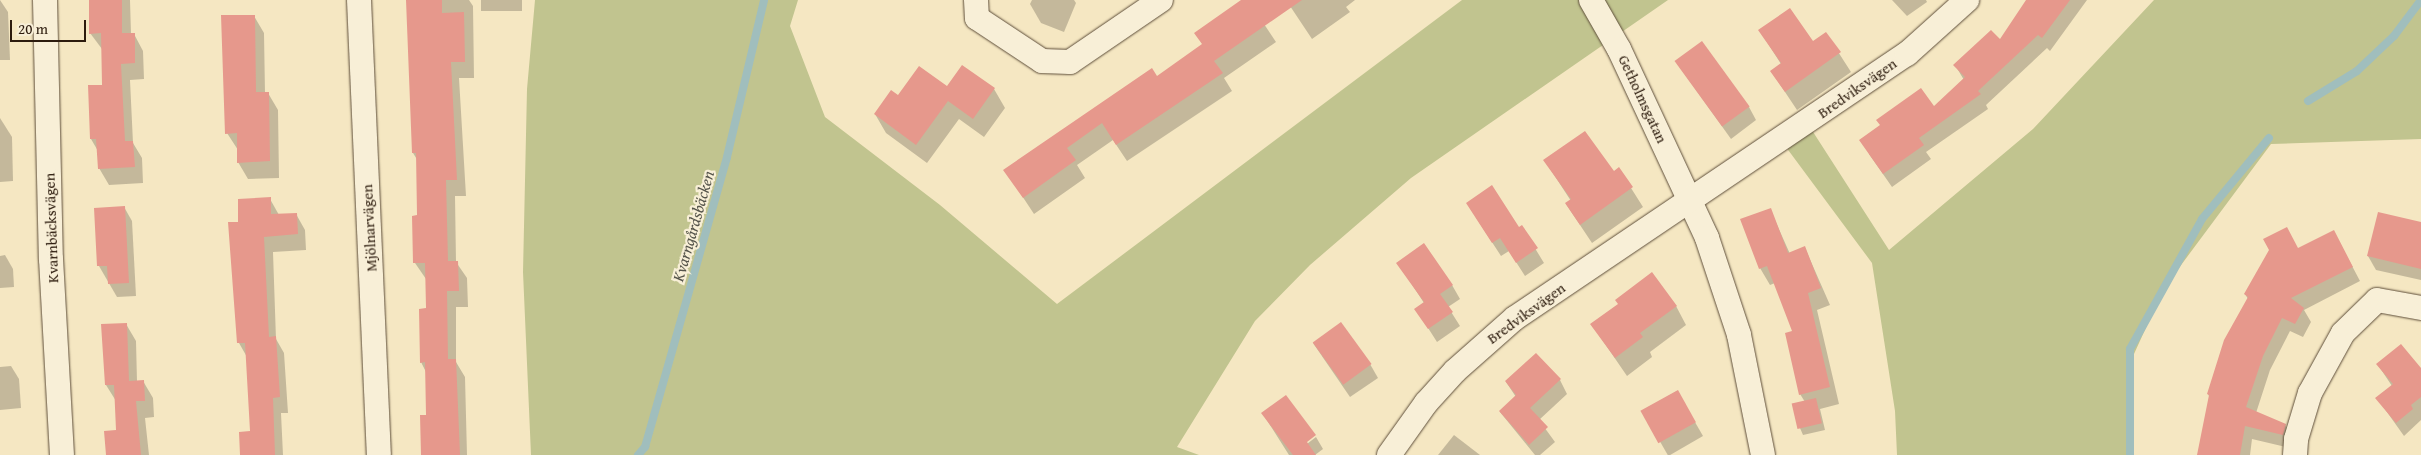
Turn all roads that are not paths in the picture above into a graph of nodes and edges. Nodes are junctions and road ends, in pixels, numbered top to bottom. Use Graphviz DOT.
graph roads {
  1 [pos="45,0"];
  2 [pos="359,0"];
  3 [pos="976,0"];
  4 [pos="1161,0"];
  5 [pos="1591,0"];
  6 [pos="1967,0"];
  7 [pos="1690,200"];
  8 [pos="2421,308"];
  9 [pos="62,455"];
  10 [pos="379,455"];
  11 [pos="1389,455"];
  12 [pos="1763,455"];
  13 [pos="2295,455"];
  1 -- 9 [label="street, Kvarnbäcksvägen"];
  2 -- 10 [label="street, Mjölnarvägen"];
  3 -- 4 [label="street"];
  5 -- 7 [label="street, Getholmsgatan"];
  6 -- 7 [label="street, Bredviksvägen"];
  7 -- 11 [label="street, Bredviksvägen"];
  7 -- 12 [label="street"];
  8 -- 13 [label="street"];
}
